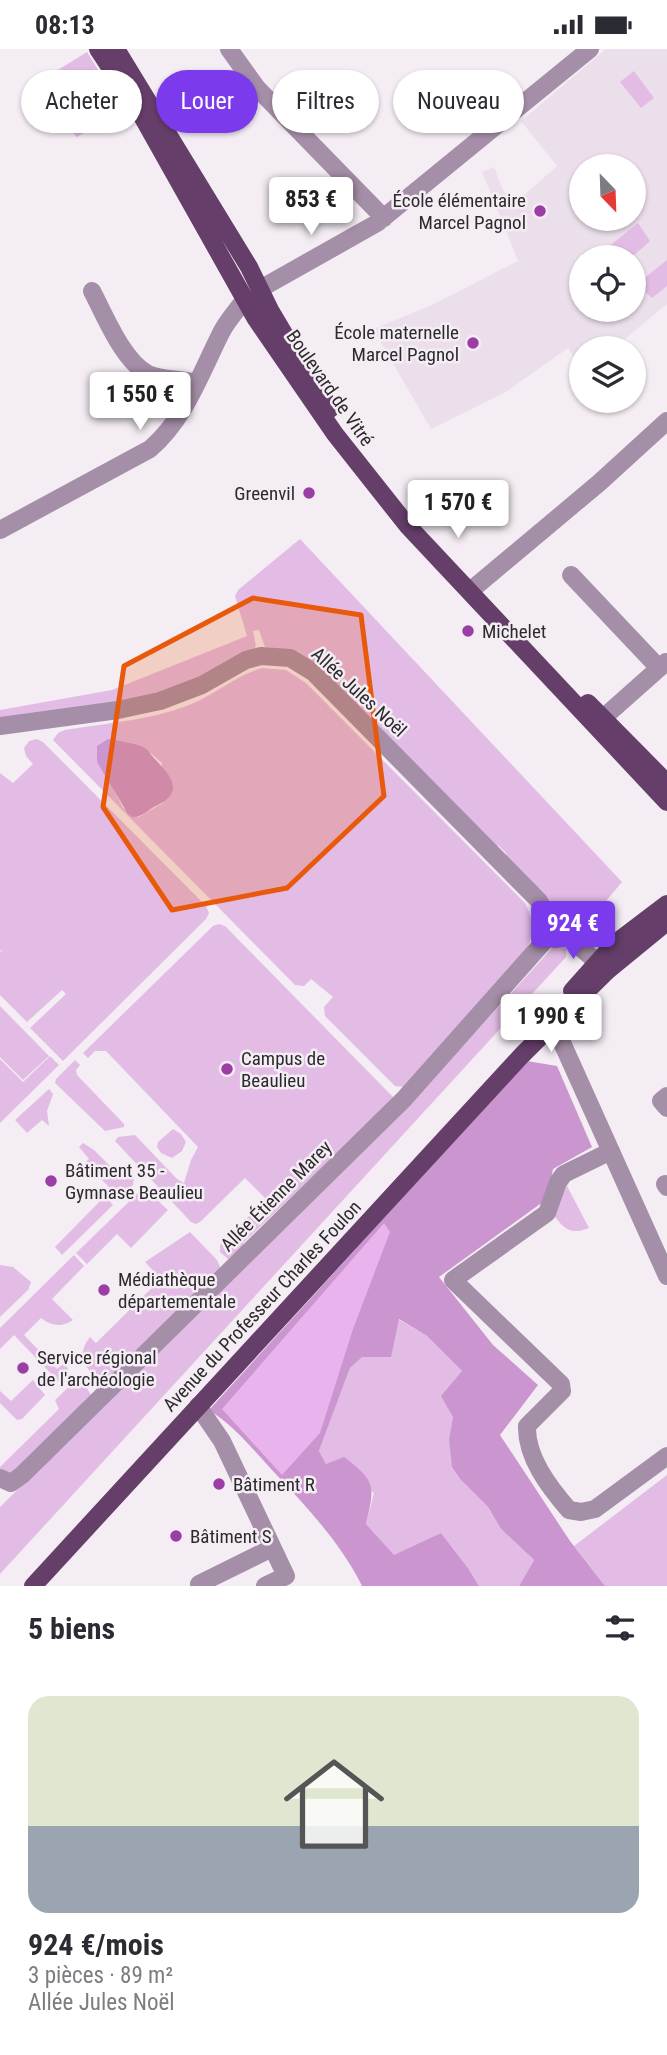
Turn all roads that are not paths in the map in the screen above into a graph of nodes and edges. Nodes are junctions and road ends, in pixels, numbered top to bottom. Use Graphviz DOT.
graph roads {
  1 [pos="98,49"];
  2 [pos="116,49"];
  3 [pos="229,49"];
  4 [pos="590,49"];
  5 [pos="384,218"];
  6 [pos="260,289"];
  7 [pos="92,291"];
  8 [pos="244,299"];
  9 [pos="197,383"];
  10 [pos="667,421"];
  11 [pos="0,530"];
  12 [pos="571,575"];
  13 [pos="476,586"];
  14 [pos="663,665"];
  15 [pos="603,718"];
  16 [pos="0,726"];
  17 [pos="667,783"];
  18 [pos="667,802"];
  19 [pos="667,904"];
  20 [pos="667,922"];
  21 [pos="556,935"];
  22 [pos="602,967"];
  23 [pos="552,1021"];
  24 [pos="667,1096"];
  25 [pos="667,1108"];
  26 [pos="611,1151"];
  27 [pos="658,1237"];
  28 [pos="667,1276"];
  29 [pos="198,1406"];
  30 [pos="667,1456"];
  31 [pos="10,1482"];
  32 [pos="272,1548"];
  33 [pos="199,1584"];
  34 [pos="33,1586"];
  35 [pos="265,1586"];
  1 -- 8 [label="main road, Boulevard de Vitré"];
  2 -- 6 [label="main road, Boulevard de Vitré"];
  3 -- 5 [label="street"];
  4 -- 5 [label="street"];
  5 -- 6 [label="street"];
  6 -- 8 [label="main road"];
  6 -- 13 [label="main road, Boulevard de Vitré"];
  7 -- 9 [label="street"];
  8 -- 9 [label="street"];
  8 -- 18 [label="main road, Boulevard de Vitré"];
  9 -- 11 [label="street"];
  10 -- 13 [label="street"];
  12 -- 14 [label="street"];
  13 -- 15 [label="main road, Boulevard de Vitré"];
  14 -- 15 [label="street"];
  15 -- 17 [label="main road, Boulevard de Vitré"];
  16 -- 21 [label="street, Allée Jules Noël"];
  19 -- 22 [label="main road, Avenue du Professeur Charles Foulon"];
  20 -- 22 [label="main road, Avenue du Professeur Charles Foulon"];
  21 -- 22 [label="street"];
  21 -- 31 [label="street, Allée Étienne Marey"];
  22 -- 23 [label="main road, Avenue du Professeur Charles Foulon"];
  23 -- 26 [label="street"];
  23 -- 29 [label="main road, Avenue du Professeur Charles Foulon"];
  24 -- 25 [label="street"];
  26 -- 27 [label="street"];
  26 -- 30 [label="street"];
  27 -- 28 [label="street"];
  29 -- 32 [label="street"];
  29 -- 34 [label="main road, Avenue du Professeur Charles Foulon"];
  32 -- 33 [label="street"];
  32 -- 35 [label="street"];
}
